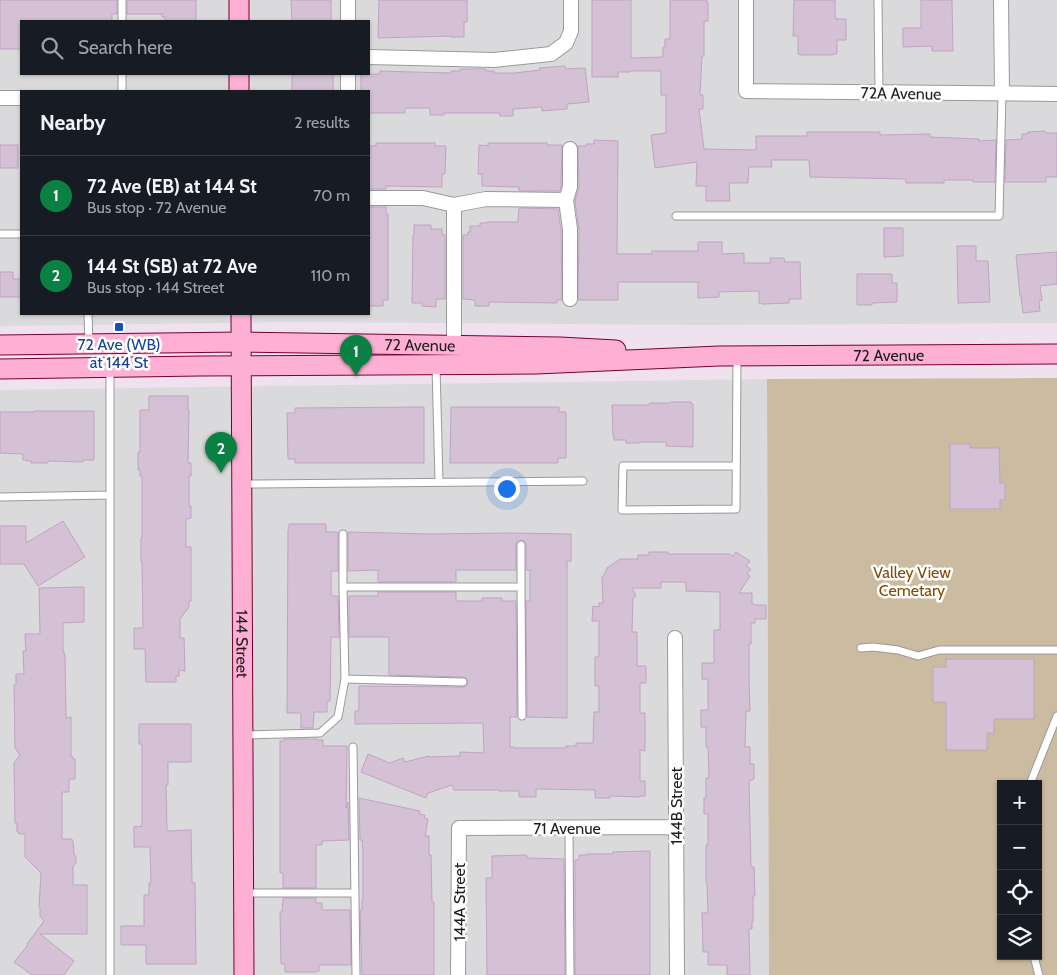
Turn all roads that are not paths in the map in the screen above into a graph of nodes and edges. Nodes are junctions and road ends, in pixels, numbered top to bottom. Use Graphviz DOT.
graph roads {
  1 [pos="122,0"];
  2 [pos="239,0"];
  3 [pos="348,0"];
  4 [pos="571,0"];
  5 [pos="746,0"];
  6 [pos="878,0"];
  7 [pos="1001,0"];
  8 [pos="122,20"];
  9 [pos="239,20"];
  10 [pos="348,20"];
  11 [pos="370,57"];
  12 [pos="122,75"];
  13 [pos="239,75"];
  14 [pos="348,75"];
  15 [pos="122,90"];
  16 [pos="239,90"];
  17 [pos="348,90"];
  18 [pos="879,93"];
  19 [pos="1002,94"];
  20 [pos="1057,94"];
  21 [pos="0,98"];
  22 [pos="20,98"];
  23 [pos="570,149"];
  24 [pos="370,198"];
  25 [pos="566,200"];
  26 [pos="454,205"];
  27 [pos="676,216"];
  28 [pos="0,234"];
  29 [pos="20,234"];
  30 [pos="570,299"];
  31 [pos="88,315"];
  32 [pos="241,315"];
  33 [pos="241,342"];
  34 [pos="89,344"];
  35 [pos="0,345"];
  36 [pos="454,345"];
  37 [pos="1057,354"];
  38 [pos="728,356"];
  39 [pos="241,366"];
  40 [pos="436,366"];
  41 [pos="110,368"];
  42 [pos="0,369"];
  43 [pos="736,466"];
  44 [pos="583,481"];
  45 [pos="439,482"];
  46 [pos="242,484"];
  47 [pos="110,495"];
  48 [pos="0,496"];
  49 [pos="344,534"];
  50 [pos="521,545"];
  51 [pos="343,587"];
  52 [pos="521,587"];
  53 [pos="675,638"];
  54 [pos="861,648"];
  55 [pos="1057,650"];
  56 [pos="345,680"];
  57 [pos="463,682"];
  58 [pos="522,716"];
  59 [pos="1057,716"];
  60 [pos="243,735"];
  61 [pos="353,748"];
  62 [pos="1032,780"];
  63 [pos="676,827"];
  64 [pos="459,828"];
  65 [pos="569,828"];
  66 [pos="244,893"];
  67 [pos="355,893"];
  68 [pos="1035,960"];
  69 [pos="110,975"];
  70 [pos="244,975"];
  71 [pos="356,975"];
  72 [pos="458,975"];
  73 [pos="570,975"];
  74 [pos="677,975"];
  75 [pos="1039,975"];
  1 -- 8 [label="lane"];
  2 -- 9 [label="main road"];
  3 -- 10 [label="street"];
  4 -- 11 [label="street"];
  5 -- 18 [label="street, 72A Avenue"];
  6 -- 18 [label="lane"];
  7 -- 19 [label="street"];
  12 -- 15 [label="lane"];
  13 -- 16 [label="main road"];
  14 -- 17 [label="street"];
  18 -- 19 [label="street, 72A Avenue"];
  19 -- 20 [label="street, 72A Avenue"];
  19 -- 27 [label="lane"];
  21 -- 22 [label="street"];
  23 -- 25 [label="street"];
  24 -- 26 [label="street"];
  25 -- 26 [label="street"];
  25 -- 30 [label="street"];
  26 -- 36 [label="street"];
  28 -- 29 [label="lane"];
  31 -- 34 [label="lane"];
  32 -- 33 [label="main road, 144 Street"];
  33 -- 34 [label="main road, 72 Avenue"];
  33 -- 36 [label="main road, 72 Avenue"];
  33 -- 39 [label="main road, 144 Street"];
  34 -- 35 [label="main road, 72 Avenue"];
  36 -- 38 [label="main road, 72 Avenue"];
  37 -- 38 [label="main road, 72 Avenue"];
  38 -- 40 [label="main road, 72 Avenue"];
  38 -- 43 [label="lane"];
  39 -- 40 [label="main road, 72 Avenue"];
  39 -- 41 [label="main road, 72 Avenue"];
  39 -- 46 [label="main road, 144 Street"];
  40 -- 45 [label="lane"];
  41 -- 42 [label="main road, 72 Avenue"];
  41 -- 47 [label="lane"];
  43 -- 43 [label="lane"];
  44 -- 45 [label="lane"];
  45 -- 46 [label="lane"];
  46 -- 60 [label="main road, 144 Street"];
  47 -- 48 [label="lane"];
  47 -- 69 [label="lane"];
  49 -- 51 [label="lane"];
  50 -- 52 [label="lane"];
  51 -- 52 [label="lane"];
  51 -- 56 [label="lane"];
  52 -- 58 [label="lane"];
  53 -- 63 [label="street, 144B Street"];
  54 -- 55 [label="lane"];
  56 -- 57 [label="lane"];
  56 -- 60 [label="lane"];
  59 -- 62 [label="lane"];
  60 -- 66 [label="main road, 144 Street"];
  61 -- 67 [label="lane"];
  63 -- 65 [label="street, 71 Avenue"];
  63 -- 74 [label="street, 144B Street"];
  64 -- 65 [label="street, 71 Avenue"];
  64 -- 72 [label="street, 144A Street"];
  65 -- 73 [label="lane"];
  66 -- 67 [label="lane"];
  66 -- 70 [label="main road, 144 Street"];
  67 -- 71 [label="lane"];
  68 -- 75 [label="lane"];
}
